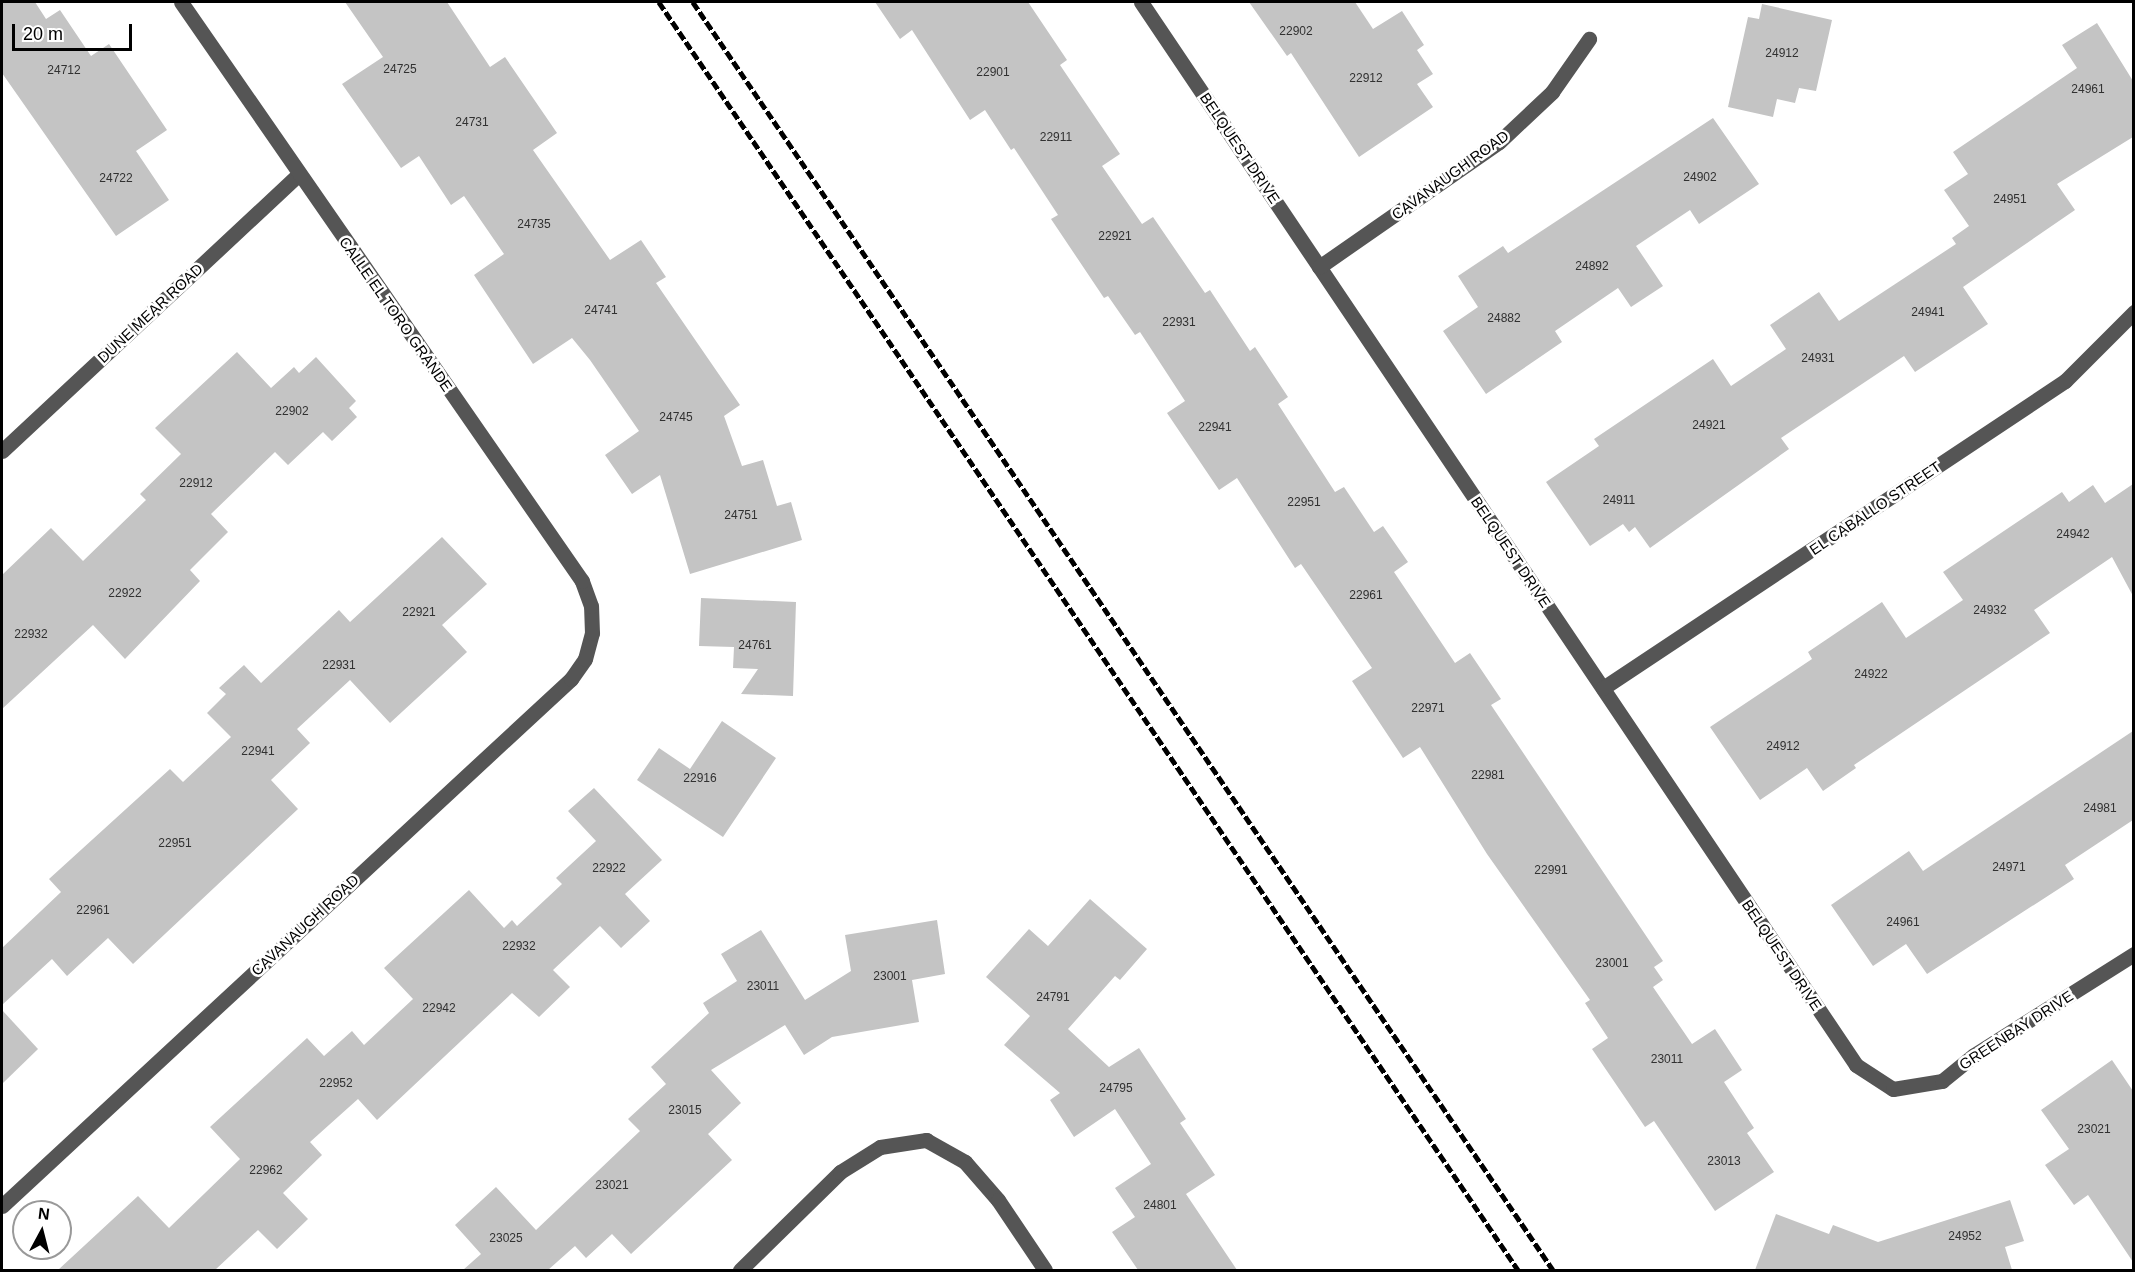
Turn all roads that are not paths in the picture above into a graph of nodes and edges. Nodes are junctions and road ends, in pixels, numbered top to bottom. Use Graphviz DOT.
graph roads {
  1 [pos="181,2"];
  2 [pos="1141,2"];
  3 [pos="1589,39"];
  4 [pos="299,174"];
  5 [pos="1319,267"];
  6 [pos="2133,312"];
  7 [pos="2,451"];
  8 [pos="592,633"];
  9 [pos="1603,688"];
  10 [pos="2133,954"];
  11 [pos="1893,1089"];
  12 [pos="2,1206"];
  13 [pos="740,1270"];
  14 [pos="1045,1270"];
  1 -- 4 [label="street, CALLE EL TORO GRANDE"];
  2 -- 5 [label="street, BELQUEST DRIVE"];
  3 -- 5 [label="street, CAVANAUGH ROAD"];
  4 -- 7 [label="street, DUNE MEAR ROAD"];
  4 -- 8 [label="street, CALLE EL TORO GRANDE"];
  5 -- 9 [label="street, BELQUEST DRIVE"];
  6 -- 9 [label="street, EL CABALLO STREET"];
  8 -- 12 [label="street, CAVANAUGH ROAD"];
  9 -- 11 [label="street, BELQUEST DRIVE"];
  10 -- 11 [label="street, GREENBAY DRIVE"];
  13 -- 14 [label="street"];
}
